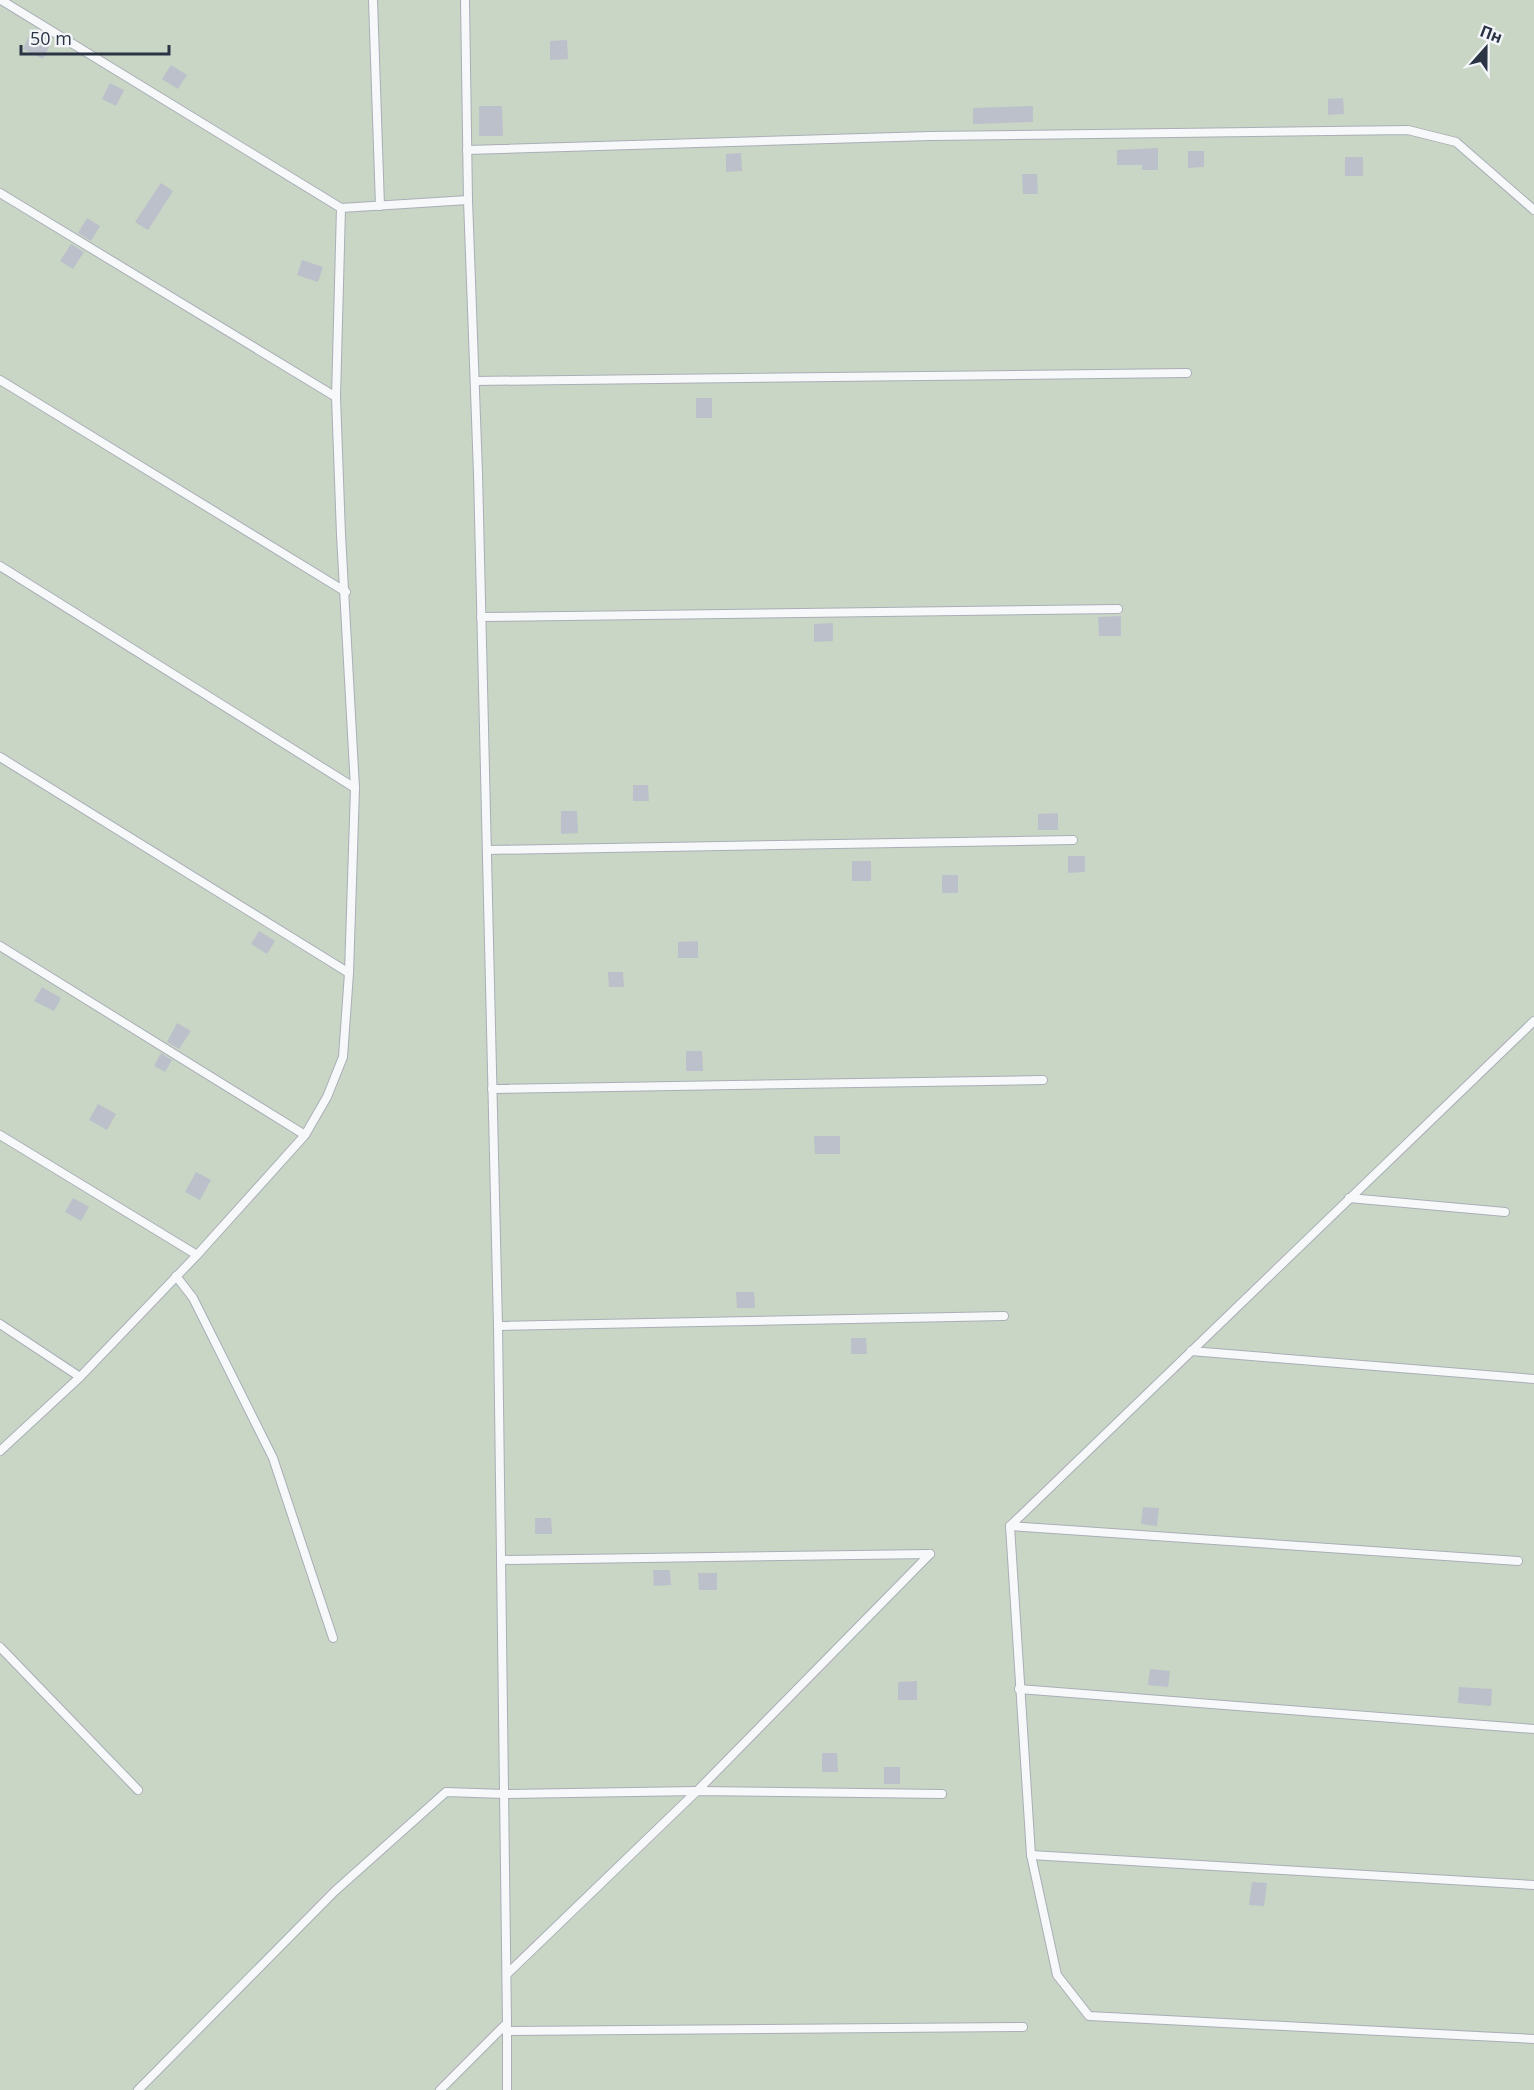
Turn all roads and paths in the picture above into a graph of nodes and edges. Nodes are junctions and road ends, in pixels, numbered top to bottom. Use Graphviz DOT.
graph roads {
  1 [pos="1,0"];
  2 [pos="373,0"];
  3 [pos="465,0"];
  4 [pos="467,150"];
  5 [pos="0,193"];
  6 [pos="468,200"];
  7 [pos="380,206"];
  8 [pos="341,208"];
  9 [pos="1534,210"];
  10 [pos="1187,373"];
  11 [pos="0,380"];
  12 [pos="475,381"];
  13 [pos="336,397"];
  14 [pos="0,566"];
  15 [pos="346,591"];
  16 [pos="1118,609"];
  17 [pos="481,617"];
  18 [pos="0,757"];
  19 [pos="355,788"];
  20 [pos="1072,840"];
  21 [pos="487,850"];
  22 [pos="0,946"];
  23 [pos="349,973"];
  24 [pos="1534,1021"];
  25 [pos="1043,1080"];
  26 [pos="492,1089"];
  27 [pos="0,1135"];
  28 [pos="305,1135"];
  29 [pos="1349,1198"];
  30 [pos="1505,1212"];
  31 [pos="196,1255"];
  32 [pos="176,1276"];
  33 [pos="1004,1316"];
  34 [pos="0,1324"];
  35 [pos="498,1326"];
  36 [pos="1191,1351"];
  37 [pos="80,1377"];
  38 [pos="1534,1379"];
  39 [pos="0,1451"];
  40 [pos="1010,1526"];
  41 [pos="501,1560"];
  42 [pos="1518,1561"];
  43 [pos="333,1638"];
  44 [pos="0,1647"];
  45 [pos="1019,1689"];
  46 [pos="1534,1729"];
  47 [pos="138,1790"];
  48 [pos="697,1791"];
  49 [pos="504,1794"];
  50 [pos="942,1794"];
  51 [pos="1031,1855"];
  52 [pos="1534,1885"];
  53 [pos="507,1974"];
  54 [pos="507,2027"];
  55 [pos="1023,2027"];
  56 [pos="1534,2039"];
  57 [pos="445,2088"];
  58 [pos="138,2090"];
  59 [pos="507,2090"];
  1 -- 8 [label="lane"];
  2 -- 7 [label="lane"];
  3 -- 4 [label="lane"];
  4 -- 6 [label="lane"];
  4 -- 9 [label="lane"];
  5 -- 13 [label="lane"];
  6 -- 7 [label="lane"];
  6 -- 12 [label="lane"];
  7 -- 8 [label="lane"];
  8 -- 13 [label="lane"];
  10 -- 12 [label="lane"];
  11 -- 15 [label="lane"];
  12 -- 17 [label="lane"];
  13 -- 15 [label="lane"];
  14 -- 19 [label="lane"];
  15 -- 19 [label="lane"];
  16 -- 17 [label="lane"];
  17 -- 21 [label="lane"];
  18 -- 23 [label="lane"];
  19 -- 23 [label="lane"];
  20 -- 21 [label="lane"];
  21 -- 26 [label="lane"];
  22 -- 28 [label="lane"];
  23 -- 28 [label="lane"];
  24 -- 29 [label="lane"];
  25 -- 26 [label="lane"];
  26 -- 35 [label="lane"];
  27 -- 31 [label="lane"];
  28 -- 31 [label="lane"];
  29 -- 30 [label="lane"];
  29 -- 36 [label="lane"];
  31 -- 32 [label="lane"];
  32 -- 37 [label="lane"];
  32 -- 43 [label="lane"];
  33 -- 35 [label="lane"];
  34 -- 37 [label="lane"];
  35 -- 41 [label="lane"];
  36 -- 38 [label="lane"];
  36 -- 40 [label="lane"];
  37 -- 39 [label="lane"];
  40 -- 42 [label="lane"];
  40 -- 45 [label="lane"];
  41 -- 48 [label="lane"];
  41 -- 49 [label="lane"];
  44 -- 47 [label="lane"];
  45 -- 46 [label="lane"];
  45 -- 51 [label="lane"];
  48 -- 49 [label="lane"];
  48 -- 50 [label="lane"];
  48 -- 53 [label="lane"];
  49 -- 53 [label="lane"];
  49 -- 58 [label="lane"];
  51 -- 52 [label="lane"];
  51 -- 56 [label="lane"];
  53 -- 54 [label="lane"];
  54 -- 55 [label="lane"];
  54 -- 57 [label="lane"];
  54 -- 59 [label="lane"];
}
